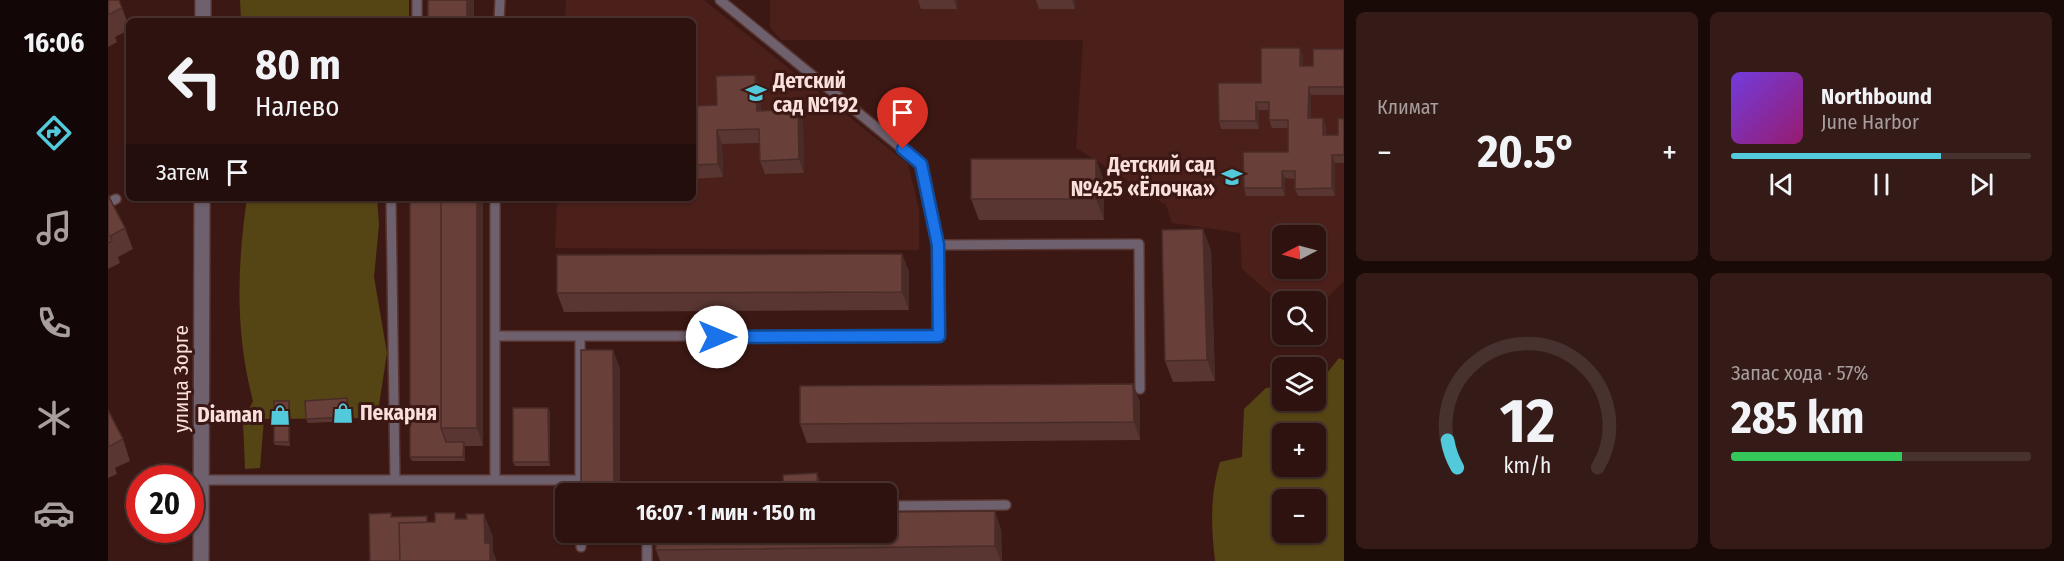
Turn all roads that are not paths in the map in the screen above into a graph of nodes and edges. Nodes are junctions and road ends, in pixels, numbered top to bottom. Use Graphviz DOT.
graph roads {
  1 [pos="203,0"];
  2 [pos="417,0"];
  3 [pos="500,0"];
  4 [pos="720,0"];
  5 [pos="203,18"];
  6 [pos="417,18"];
  7 [pos="499,18"];
  8 [pos="202,201"];
  9 [pos="391,201"];
  10 [pos="495,201"];
  11 [pos="938,245"];
  12 [pos="496,336"];
  13 [pos="580,337"];
  14 [pos="1128,389"];
  15 [pos="202,465"];
  16 [pos="204,480"];
  17 [pos="395,480"];
  18 [pos="495,480"];
  19 [pos="580,480"];
  20 [pos="1006,505"];
  21 [pos="897,506"];
  22 [pos="201,543"];
  23 [pos="581,543"];
  24 [pos="647,543"];
  25 [pos="581,548"];
  26 [pos="201,561"];
  27 [pos="647,561"];
  1 -- 5 [label="street"];
  2 -- 6 [label="lane"];
  3 -- 7 [label="lane"];
  4 -- 11 [label="lane"];
  8 -- 15 [label="street, улица Зорге"];
  9 -- 17 [label="lane"];
  10 -- 12 [label="lane"];
  11 -- 13 [label="lane"];
  11 -- 14 [label="lane"];
  12 -- 13 [label="lane"];
  12 -- 18 [label="lane"];
  13 -- 19 [label="lane"];
  16 -- 17 [label="lane"];
  17 -- 18 [label="lane"];
  18 -- 19 [label="lane"];
  20 -- 21 [label="lane"];
  22 -- 26 [label="street, улица Зорге"];
  23 -- 25 [label="lane"];
  24 -- 27 [label="lane"];
}
